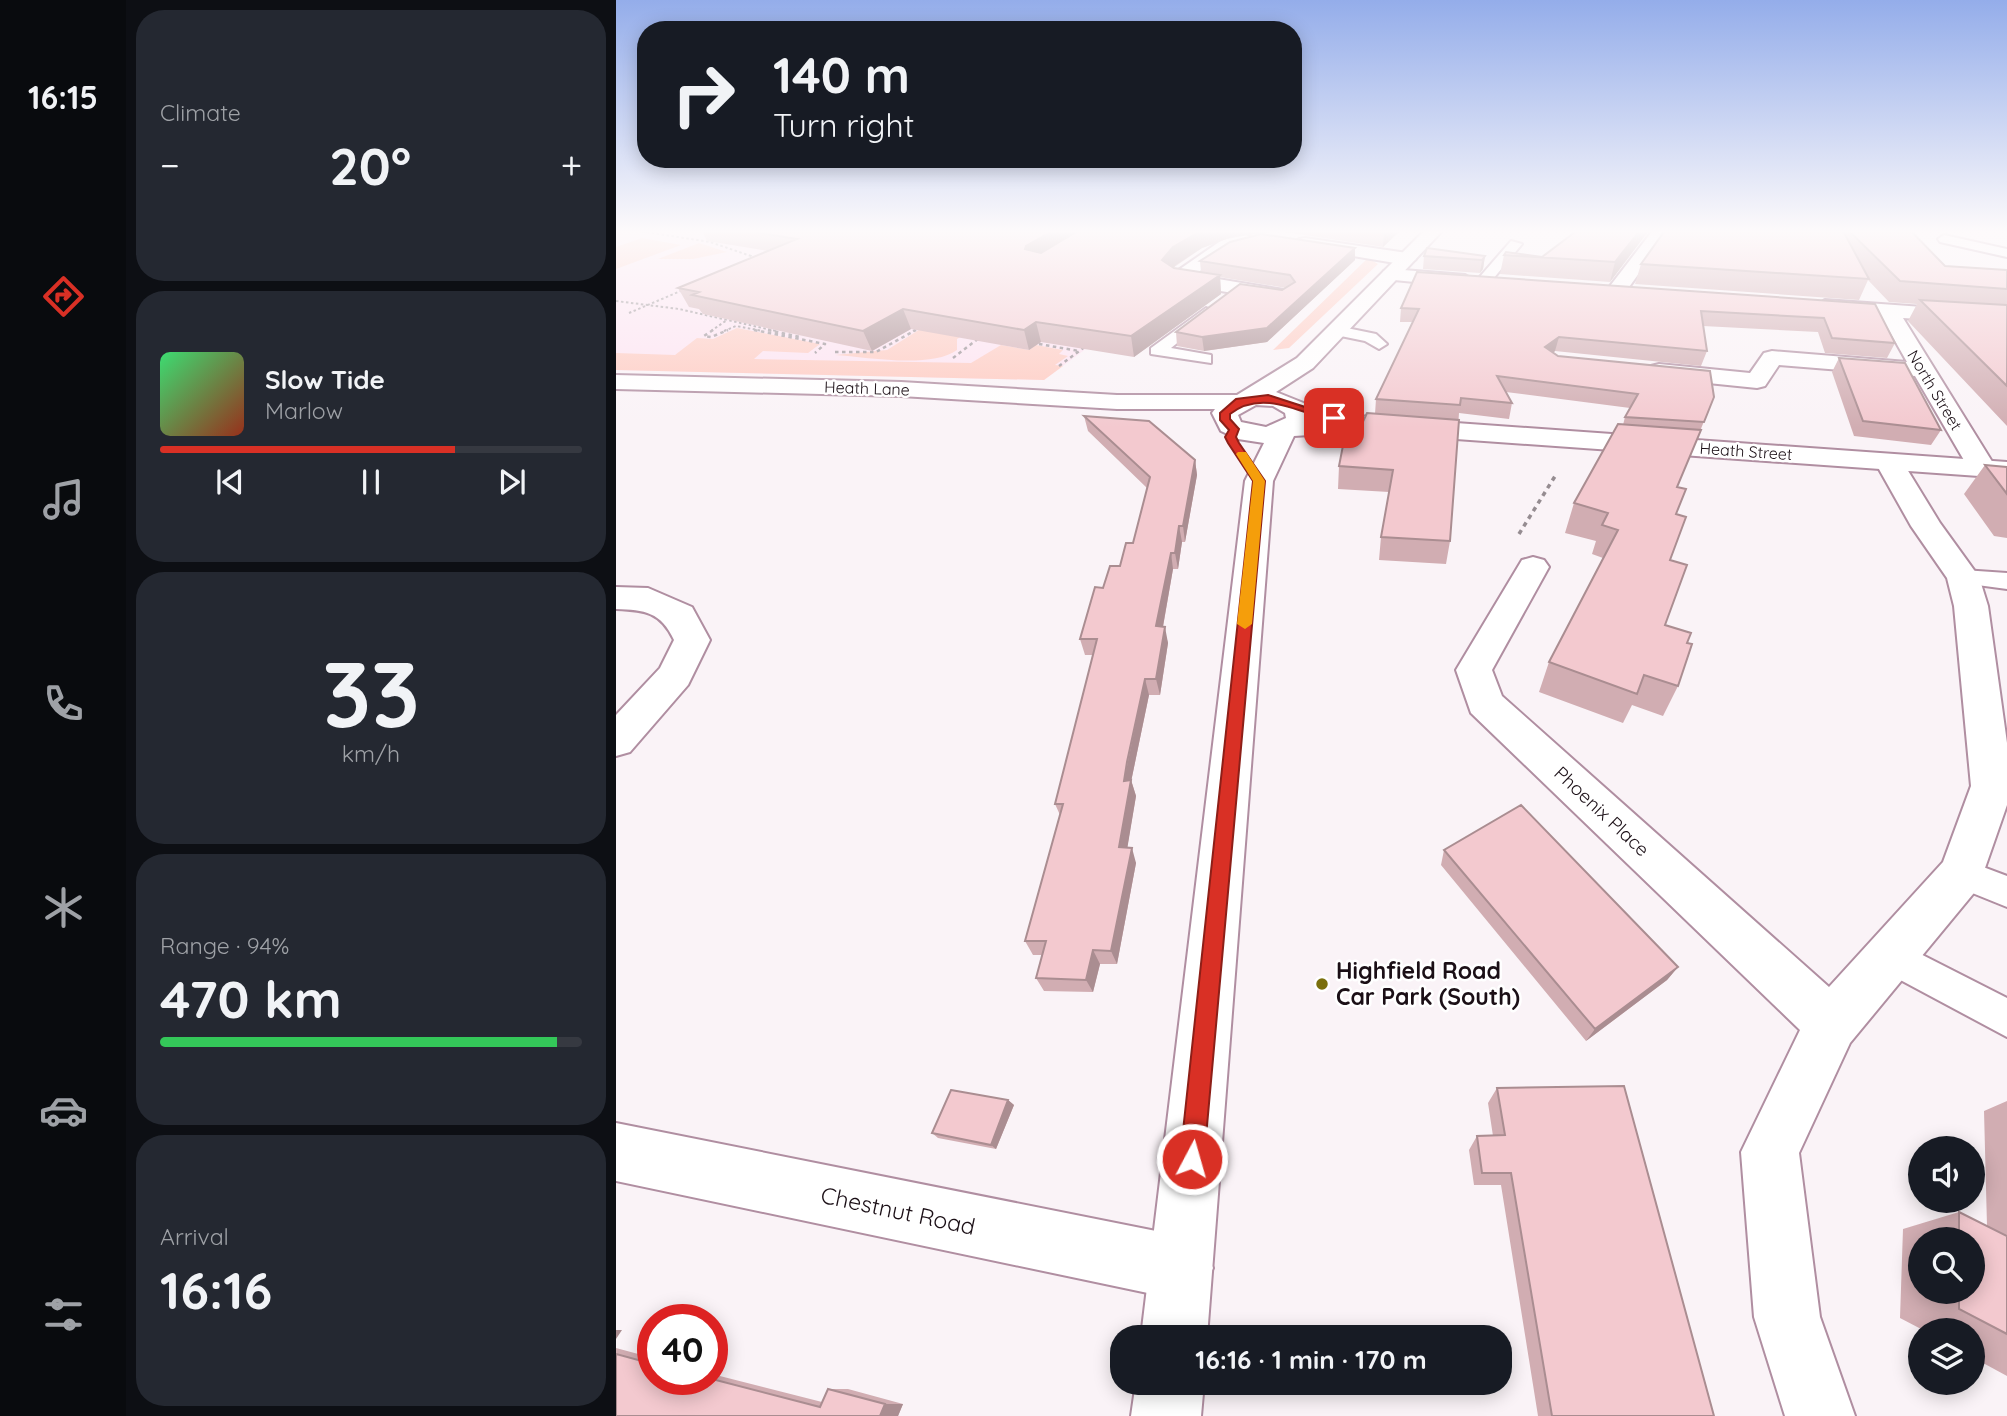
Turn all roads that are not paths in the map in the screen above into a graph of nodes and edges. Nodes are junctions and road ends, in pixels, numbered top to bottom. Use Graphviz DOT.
graph roads {
  1 [pos="1230,295"];
  2 [pos="1372,295"];
  3 [pos="1807,305"];
  4 [pos="1888,311"];
  5 [pos="2007,319"];
  6 [pos="1337,331"];
  7 [pos="1379,345"];
  8 [pos="1205,359"];
  9 [pos="1306,363"];
  10 [pos="1636,369"];
  11 [pos="1924,370"];
  12 [pos="616,382"];
  13 [pos="1242,401"];
  14 [pos="1117,402"];
  15 [pos="1291,419"];
  16 [pos="1232,428"];
  17 [pos="1889,462"];
  18 [pos="1994,469"];
  19 [pos="1259,481"];
  20 [pos="1533,567"];
  21 [pos="1963,577"];
  22 [pos="2007,581"];
  23 [pos="616,598"];
  24 [pos="616,741"];
  25 [pos="2000,788"];
  26 [pos="1962,874"];
  27 [pos="2007,891"];
  28 [pos="1891,956"];
  29 [pos="2007,1018"];
  30 [pos="1831,1024"];
  31 [pos="616,1152"];
  32 [pos="1181,1268"];
  33 [pos="1175,1325"];
  34 [pos="1168,1395"];
  35 [pos="1166,1416"];
  36 [pos="1820,1416"];
  1 -- 8 [label="lane"];
  2 -- 6 [label="street"];
  3 -- 4 [label="street"];
  4 -- 5 [label="street"];
  4 -- 11 [label="street, North Street"];
  6 -- 7 [label="lane"];
  6 -- 9 [label="street"];
  9 -- 13 [label="street"];
  9 -- 15 [label="street"];
  10 -- 11 [label="street"];
  11 -- 18 [label="street, North Street"];
  12 -- 14 [label="street, Heath Lane"];
  13 -- 14 [label="street, Heath Lane"];
  13 -- 15 [label="street, Heath Lane"];
  13 -- 16 [label="street"];
  14 -- 16 [label="street, Heath Lane"];
  15 -- 16 [label="street, Heath Lane"];
  15 -- 17 [label="street, Heath Street"];
  15 -- 19 [label="street"];
  16 -- 19 [label="street"];
  17 -- 18 [label="street, Heath Street"];
  17 -- 21 [label="street"];
  19 -- 32 [label="street"];
  20 -- 30 [label="street, Phoenix Place"];
  21 -- 22 [label="lane"];
  21 -- 25 [label="street"];
  23 -- 24 [label="street"];
  25 -- 26 [label="street"];
  26 -- 27 [label="lane"];
  26 -- 28 [label="street"];
  28 -- 29 [label="lane"];
  28 -- 30 [label="street"];
  30 -- 36 [label="street"];
  31 -- 32 [label="street, Chestnut Road"];
  32 -- 33 [label="street"];
  34 -- 35 [label="street"];
}
